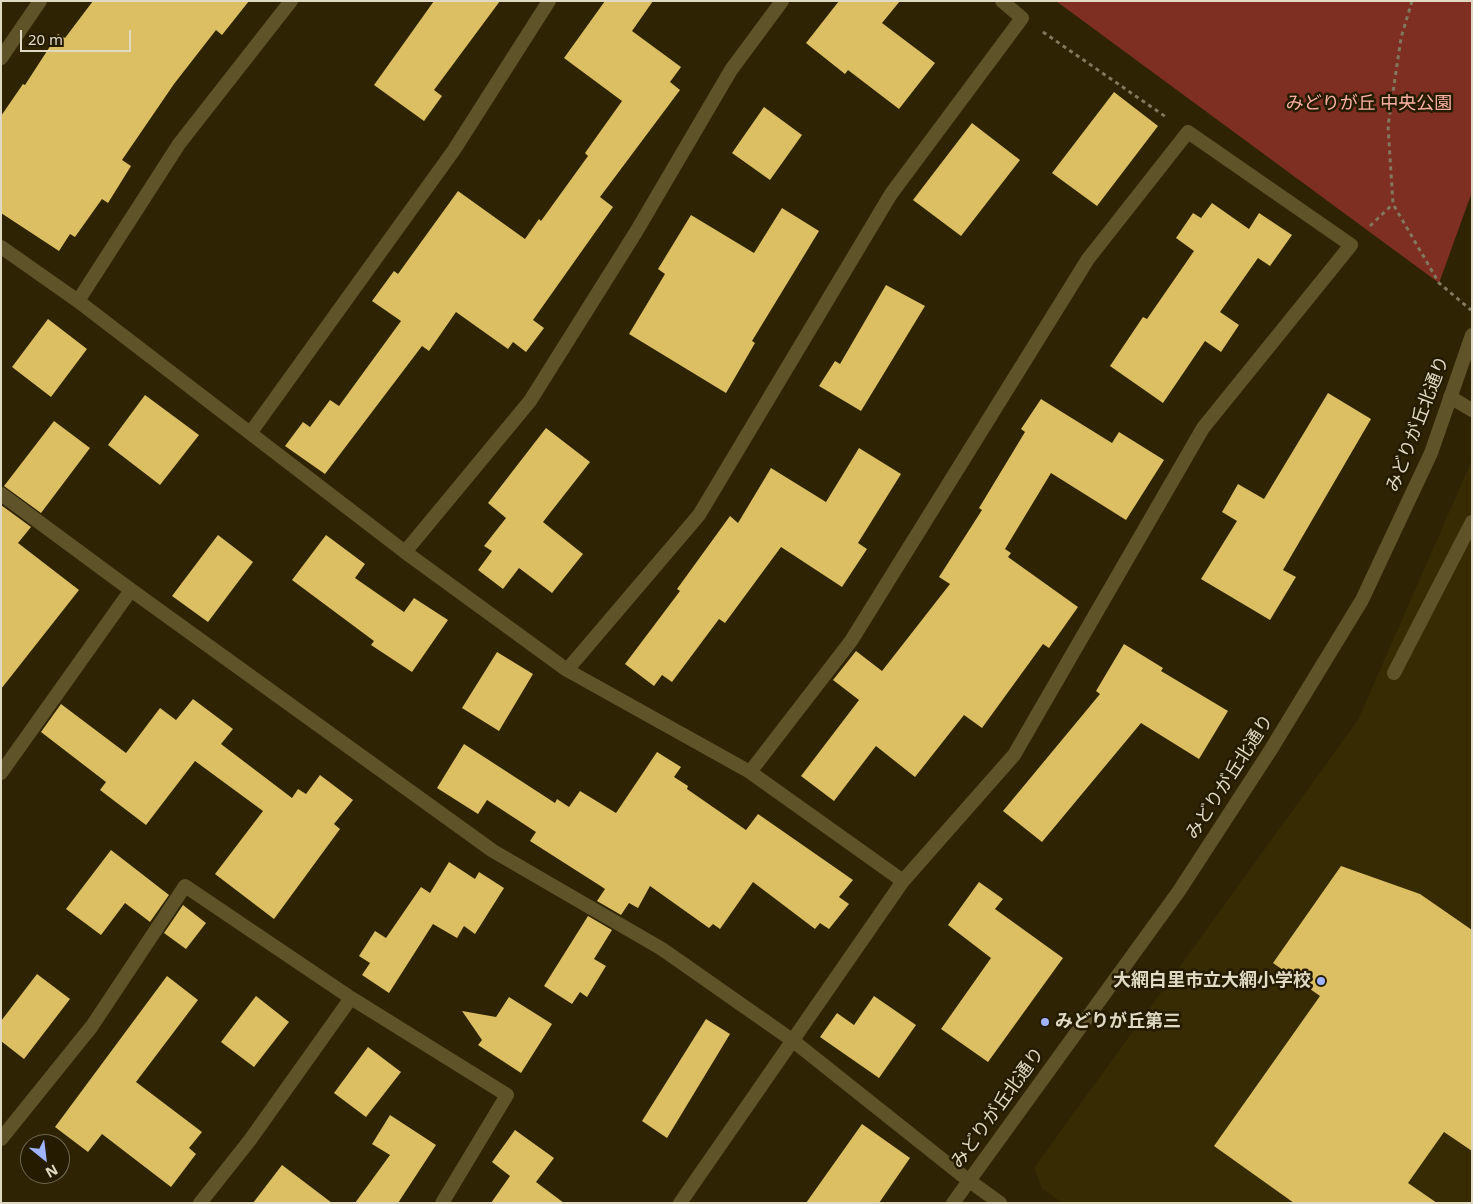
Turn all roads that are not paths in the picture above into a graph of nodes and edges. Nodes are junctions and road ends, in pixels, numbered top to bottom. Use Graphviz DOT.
graph roads {
  1 [pos="40,1"];
  2 [pos="291,1"];
  3 [pos="549,1"];
  4 [pos="782,1"];
  5 [pos="1002,1"];
  6 [pos="1,58"];
  7 [pos="1,247"];
  8 [pos="78,301"];
  9 [pos="1472,335"];
  10 [pos="1450,397"];
  11 [pos="1472,410"];
  12 [pos="251,432"];
  13 [pos="1,494"];
  14 [pos="1472,522"];
  15 [pos="405,552"];
  16 [pos="131,590"];
  17 [pos="567,670"];
  18 [pos="1394,673"];
  19 [pos="750,772"];
  20 [pos="1,773"];
  21 [pos="903,880"];
  22 [pos="351,998"];
  23 [pos="792,1040"];
  24 [pos="1,1139"];
  25 [pos="968,1180"];
  26 [pos="200,1203"];
  27 [pos="442,1203"];
  28 [pos="680,1203"];
  29 [pos="953,1203"];
  30 [pos="1000,1203"];
  1 -- 6 [label="street"];
  2 -- 8 [label="street"];
  3 -- 12 [label="street"];
  4 -- 15 [label="street"];
  5 -- 17 [label="street"];
  7 -- 8 [label="street"];
  8 -- 12 [label="street"];
  9 -- 10 [label="street, みどりが丘北通り"];
  10 -- 11 [label="street"];
  10 -- 25 [label="street, みどりが丘北通り"];
  12 -- 15 [label="street"];
  13 -- 16 [label="street"];
  14 -- 18 [label="street"];
  15 -- 17 [label="street"];
  16 -- 20 [label="street"];
  16 -- 23 [label="street"];
  17 -- 19 [label="street"];
  19 -- 21 [label="street"];
  19 -- 21 [label="street"];
  21 -- 23 [label="street"];
  22 -- 24 [label="street"];
  22 -- 26 [label="street"];
  22 -- 27 [label="street"];
  23 -- 25 [label="street"];
  23 -- 28 [label="street"];
  25 -- 29 [label="street, みどりが丘北通り"];
  25 -- 30 [label="street"];
}
